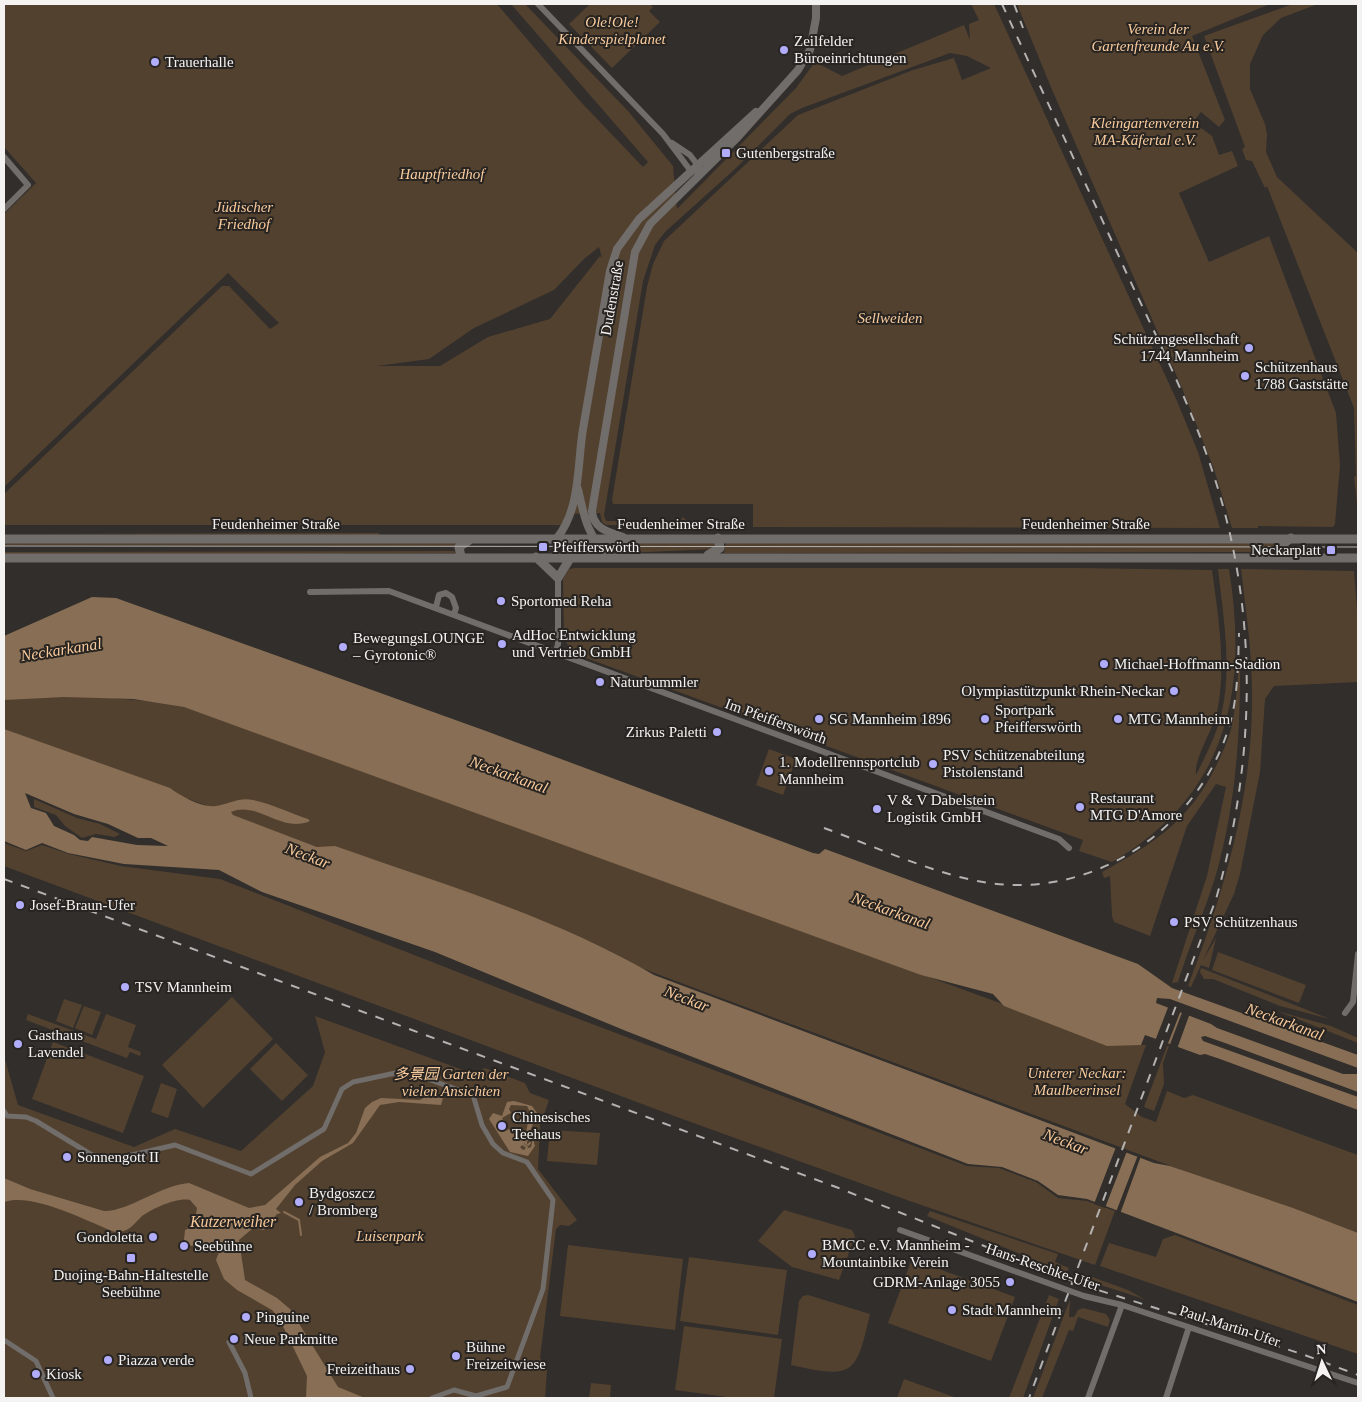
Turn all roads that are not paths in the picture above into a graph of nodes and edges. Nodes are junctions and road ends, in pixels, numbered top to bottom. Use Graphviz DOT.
graph roads {
  1 [pos="816,4"];
  2 [pos="541,5"];
  3 [pos="776,96"];
  4 [pos="669,141"];
  5 [pos="4,157"];
  6 [pos="698,163"];
  7 [pos="690,170"];
  8 [pos="701,173"];
  9 [pos="4,209"];
  10 [pos="577,485"];
  11 [pos="473,538"];
  12 [pos="557,538"];
  13 [pos="592,538"];
  14 [pos="625,538"];
  15 [pos="718,538"];
  16 [pos="1291,538"];
  17 [pos="4,539"];
  18 [pos="1358,539"];
  19 [pos="461,557"];
  20 [pos="536,557"];
  21 [pos="571,557"];
  22 [pos="611,557"];
  23 [pos="706,557"];
  24 [pos="1282,557"];
  25 [pos="4,558"];
  26 [pos="1358,558"];
  27 [pos="558,578"];
  28 [pos="310,592"];
  29 [pos="436,608"];
  30 [pos="454,614"];
  31 [pos="556,652"];
  32 [pos="1069,848"];
  33 [pos="1358,954"];
  34 [pos="1345,1014"];
  35 [pos="4,1111"];
  36 [pos="900,1230"];
  37 [pos="1122,1305"];
  38 [pos="1189,1327"];
  39 [pos="4,1340"];
  40 [pos="229,1342"];
  41 [pos="1358,1383"];
  42 [pos="53,1398"];
  43 [pos="251,1398"];
  44 [pos="432,1398"];
  45 [pos="1088,1398"];
  46 [pos="1166,1398"];
  1 -- 3 [label="street, Dudenstraße"];
  2 -- 4 [label="street"];
  3 -- 6 [label="street, Dudenstraße"];
  3 -- 8 [label="street, Dudenstraße"];
  4 -- 6 [label="street"];
  4 -- 7 [label="street"];
  5 -- 9 [label="street"];
  6 -- 7 [label="street, Dudenstraße"];
  6 -- 8 [label="street"];
  7 -- 8 [label="street"];
  7 -- 10 [label="street, Dudenstraße"];
  8 -- 14 [label="street, Dudenstraße"];
  10 -- 12 [label="street, Dudenstraße"];
  10 -- 13 [label="street, Dudenstraße"];
  11 -- 12 [label="main road, Feudenheimer Straße"];
  11 -- 17 [label="main road, Feudenheimer Straße"];
  11 -- 19 [label="main road"];
  12 -- 13 [label="main road, Feudenheimer Straße"];
  13 -- 14 [label="main road, Feudenheimer Straße"];
  13 -- 22 [label="street"];
  14 -- 15 [label="main road, Feudenheimer Straße"];
  15 -- 16 [label="main road, Feudenheimer Straße"];
  15 -- 23 [label="main road"];
  16 -- 18 [label="main road, Feudenheimer Straße"];
  16 -- 24 [label="main road"];
  19 -- 20 [label="main road"];
  19 -- 25 [label="main road"];
  20 -- 21 [label="main road"];
  20 -- 27 [label="main road"];
  21 -- 22 [label="main road"];
  21 -- 27 [label="main road"];
  22 -- 23 [label="main road"];
  23 -- 24 [label="main road"];
  24 -- 26 [label="main road"];
  27 -- 31 [label="street"];
  28 -- 29 [label="street, Im Pfeifferswörth"];
  29 -- 30 [label="street, Im Pfeifferswörth"];
  29 -- 30 [label="street"];
  30 -- 31 [label="street, Im Pfeifferswörth"];
  31 -- 32 [label="street, Im Pfeifferswörth"];
  33 -- 34 [label="street"];
  35 -- 44 [label="street"];
  36 -- 37 [label="street, Hans-Reschke-Ufer"];
  37 -- 38 [label="street, Paul-Martin-Ufer"];
  37 -- 45 [label="street"];
  38 -- 41 [label="street, Paul-Martin-Ufer"];
  38 -- 46 [label="street"];
  39 -- 42 [label="street"];
  40 -- 43 [label="street"];
}
